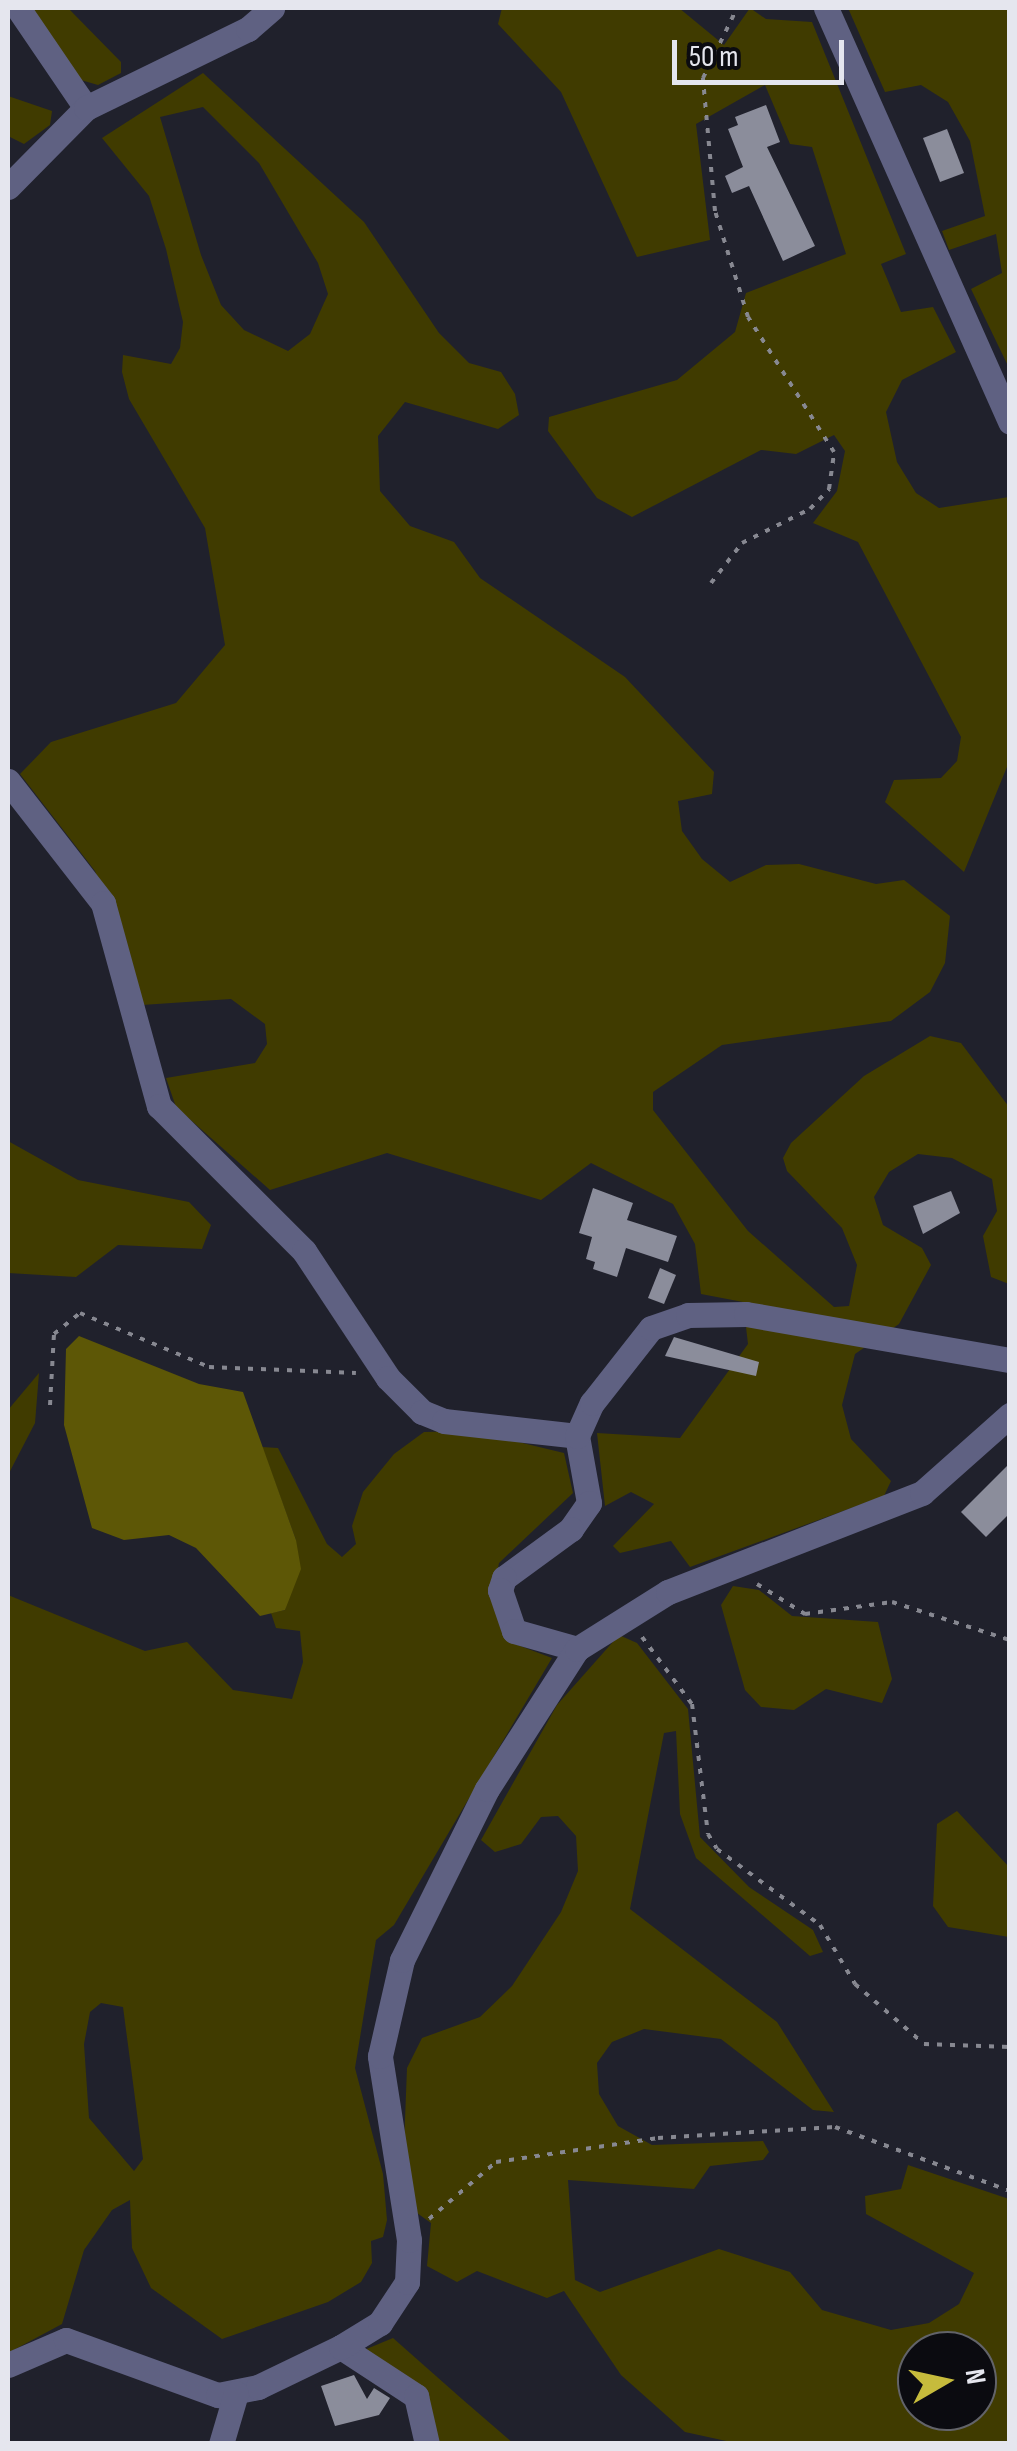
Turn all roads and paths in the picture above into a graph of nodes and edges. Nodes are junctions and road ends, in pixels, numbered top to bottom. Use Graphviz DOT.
graph roads {
  1 [pos="18,8"];
  2 [pos="272,8"];
  3 [pos="737,8"];
  4 [pos="826,8"];
  5 [pos="86,108"];
  6 [pos="8,187"];
  7 [pos="1010,422"];
  8 [pos="712,582"];
  9 [pos="8,780"];
  10 [pos="1010,1360"];
  11 [pos="388,1378"];
  12 [pos="50,1405"];
  13 [pos="1010,1415"];
  14 [pos="577,1436"];
  15 [pos="722,1571"];
  16 [pos="622,1615"];
  17 [pos="1010,1640"];
  18 [pos="578,1649"];
  19 [pos="1010,2047"];
  20 [pos="1010,2191"];
  21 [pos="409,2240"];
  22 [pos="341,2347"];
  23 [pos="8,2364"];
  24 [pos="236,2393"];
  25 [pos="221,2444"];
  26 [pos="427,2444"];
  1 -- 5 [label="street"];
  2 -- 5 [label="street"];
  3 -- 8 [label="path"];
  4 -- 7 [label="street"];
  5 -- 6 [label="street"];
  9 -- 11 [label="street"];
  10 -- 14 [label="street"];
  11 -- 12 [label="path"];
  11 -- 14 [label="street"];
  13 -- 15 [label="street"];
  14 -- 18 [label="street"];
  15 -- 16 [label="street"];
  15 -- 17 [label="path"];
  16 -- 18 [label="street"];
  16 -- 19 [label="path"];
  18 -- 21 [label="street"];
  20 -- 21 [label="path"];
  21 -- 22 [label="street"];
  22 -- 24 [label="street"];
  22 -- 26 [label="street"];
  23 -- 24 [label="street"];
  24 -- 25 [label="street"];
}
